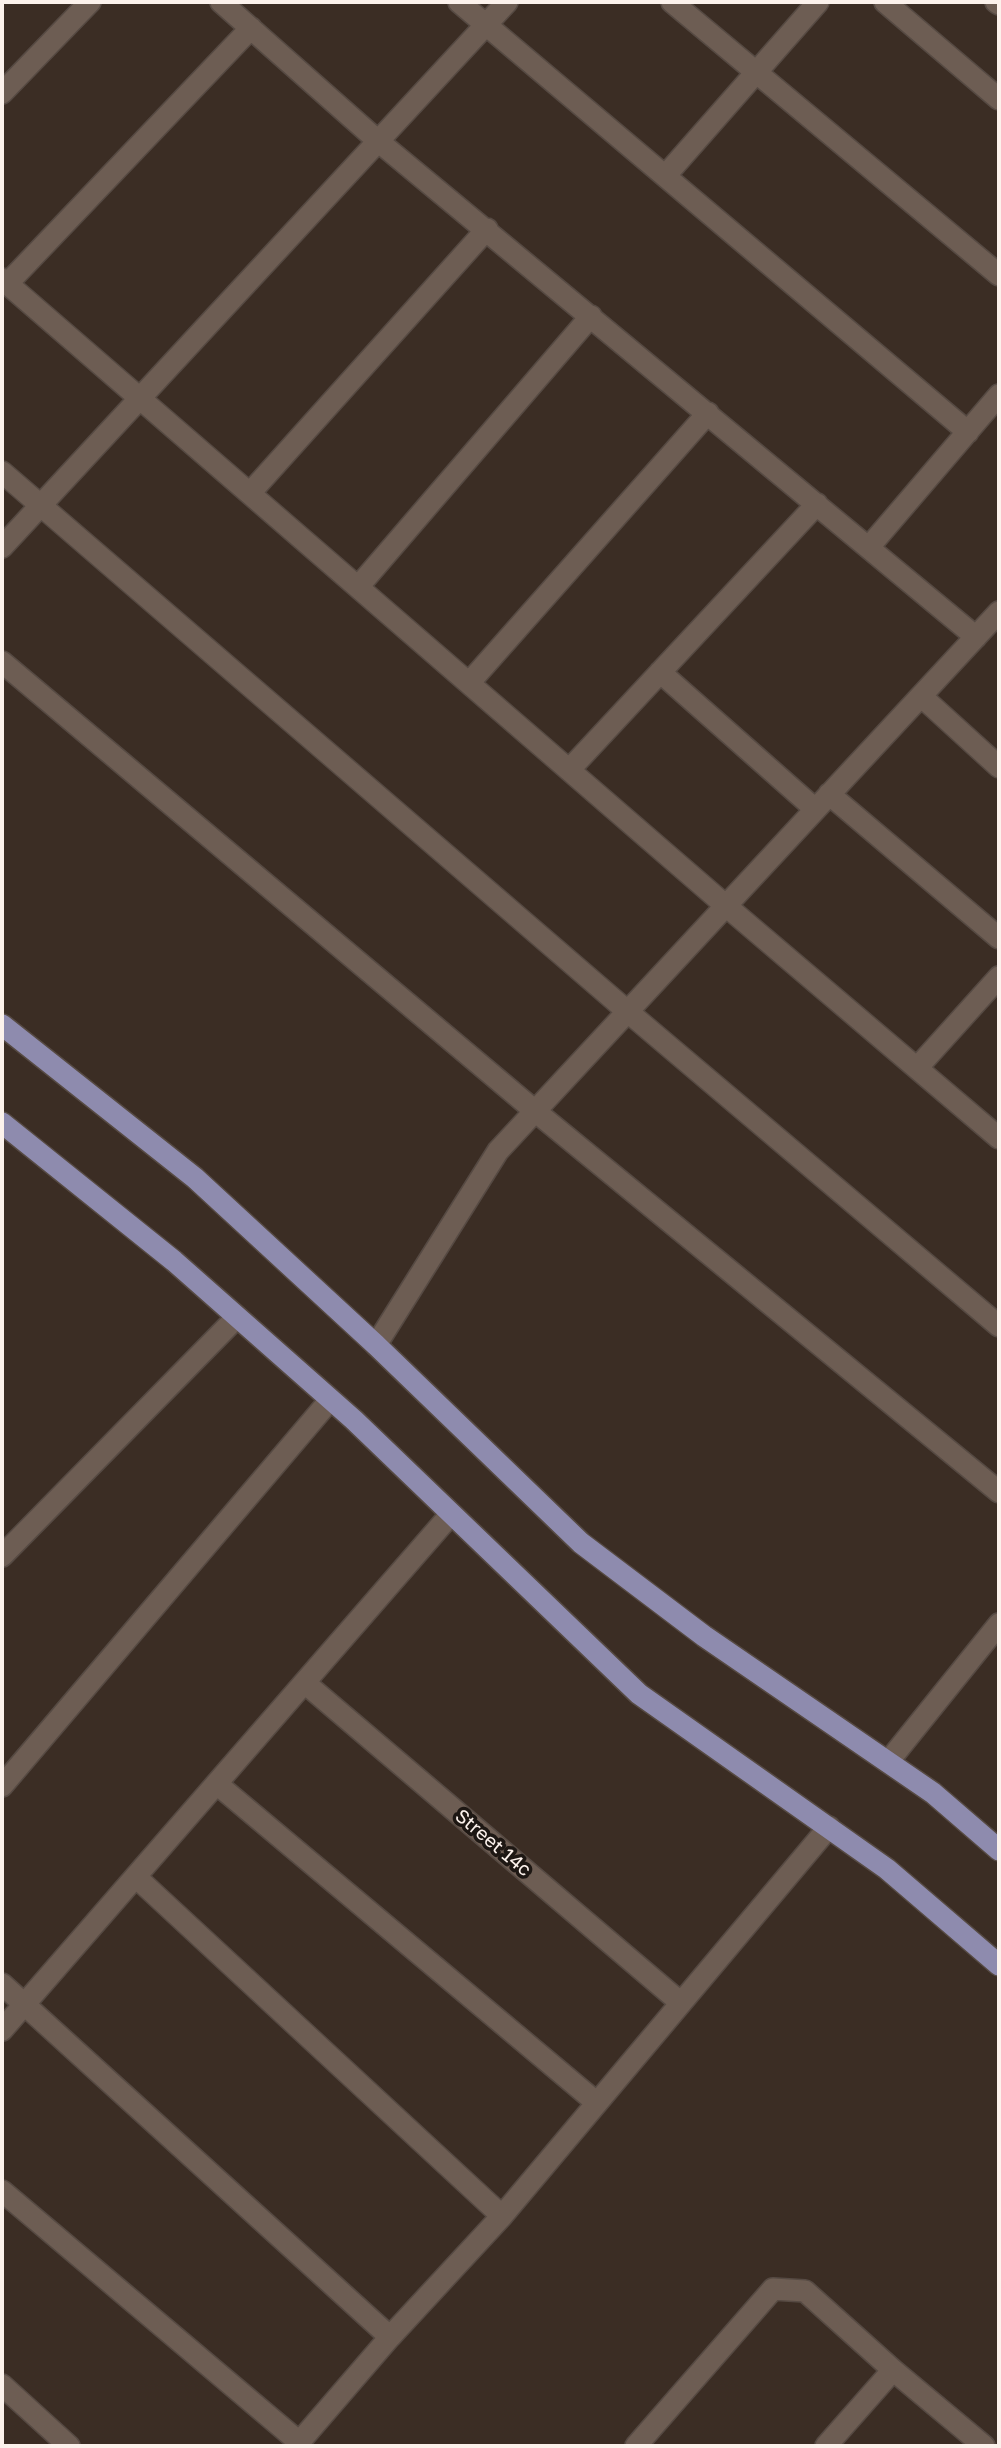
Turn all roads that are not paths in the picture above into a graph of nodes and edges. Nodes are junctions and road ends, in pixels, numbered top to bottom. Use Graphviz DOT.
graph roads {
  1 [pos="90,2"];
  2 [pos="220,2"];
  3 [pos="459,2"];
  4 [pos="507,2"];
  5 [pos="672,2"];
  6 [pos="818,2"];
  7 [pos="885,2"];
  8 [pos="486,25"];
  9 [pos="251,28"];
  10 [pos="756,72"];
  11 [pos="2,93"];
  12 [pos="999,99"];
  13 [pos="378,141"];
  14 [pos="666,175"];
  15 [pos="486,229"];
  16 [pos="999,275"];
  17 [pos="4,281"];
  18 [pos="591,316"];
  19 [pos="999,396"];
  20 [pos="140,398"];
  21 [pos="708,413"];
  22 [pos="968,432"];
  23 [pos="2,472"];
  24 [pos="250,493"];
  25 [pos="817,504"];
  26 [pos="40,505"];
  27 [pos="2,547"];
  28 [pos="869,547"];
  29 [pos="358,587"];
  30 [pos="999,612"];
  31 [pos="976,637"];
  32 [pos="2,662"];
  33 [pos="660,672"];
  34 [pos="469,682"];
  35 [pos="921,696"];
  36 [pos="999,767"];
  37 [pos="569,770"];
  38 [pos="822,801"];
  39 [pos="725,905"];
  40 [pos="999,938"];
  41 [pos="999,976"];
  42 [pos="627,1011"];
  43 [pos="2,1025"];
  44 [pos="917,1068"];
  45 [pos="535,1111"];
  46 [pos="2,1123"];
  47 [pos="999,1138"];
  48 [pos="237,1317"];
  49 [pos="999,1326"];
  50 [pos="376,1345"];
  51 [pos="330,1399"];
  52 [pos="999,1492"];
  53 [pos="451,1514"];
  54 [pos="2,1556"];
  55 [pos="999,1624"];
  56 [pos="305,1683"];
  57 [pos="888,1762"];
  58 [pos="217,1784"];
  59 [pos="2,1786"];
  60 [pos="829,1828"];
  61 [pos="999,1850"];
  62 [pos="136,1877"];
  63 [pos="999,1965"];
  64 [pos="2,1984"];
  65 [pos="681,2003"];
  66 [pos="24,2004"];
  67 [pos="2,2030"];
  68 [pos="597,2103"];
  69 [pos="2,2190"];
  70 [pos="502,2216"];
  71 [pos="390,2337"];
  72 [pos="893,2370"];
  73 [pos="2,2385"];
  74 [pos="298,2444"];
  75 [pos="69,2446"];
  76 [pos="636,2446"];
  77 [pos="826,2446"];
  78 [pos="984,2446"];
  1 -- 11 [label="street"];
  2 -- 9 [label="street"];
  3 -- 8 [label="street"];
  4 -- 8 [label="street"];
  5 -- 10 [label="street"];
  6 -- 10 [label="street"];
  7 -- 12 [label="street"];
  8 -- 13 [label="street"];
  8 -- 14 [label="street"];
  9 -- 13 [label="street"];
  9 -- 17 [label="street"];
  10 -- 14 [label="street"];
  10 -- 16 [label="street"];
  13 -- 15 [label="street"];
  13 -- 20 [label="street"];
  14 -- 22 [label="street"];
  15 -- 18 [label="street"];
  15 -- 24 [label="street"];
  17 -- 20 [label="street"];
  18 -- 21 [label="street"];
  18 -- 29 [label="street"];
  19 -- 22 [label="street"];
  20 -- 24 [label="street"];
  20 -- 26 [label="street"];
  21 -- 25 [label="street"];
  21 -- 34 [label="street"];
  22 -- 28 [label="street"];
  23 -- 26 [label="street"];
  24 -- 29 [label="street"];
  25 -- 28 [label="street"];
  25 -- 33 [label="street"];
  26 -- 27 [label="street"];
  26 -- 42 [label="street"];
  28 -- 31 [label="street"];
  29 -- 34 [label="street"];
  30 -- 31 [label="street"];
  31 -- 35 [label="street"];
  32 -- 45 [label="street"];
  33 -- 37 [label="street"];
  33 -- 38 [label="street"];
  34 -- 37 [label="street"];
  35 -- 36 [label="street"];
  35 -- 38 [label="street"];
  37 -- 39 [label="street"];
  38 -- 39 [label="street"];
  38 -- 40 [label="street"];
  39 -- 42 [label="street"];
  39 -- 44 [label="street"];
  41 -- 44 [label="street"];
  42 -- 45 [label="street"];
  42 -- 49 [label="street"];
  43 -- 50 [label="main road"];
  44 -- 47 [label="street"];
  45 -- 50 [label="street"];
  45 -- 52 [label="street"];
  46 -- 48 [label="main road"];
  48 -- 51 [label="main road"];
  48 -- 54 [label="street"];
  50 -- 57 [label="main road"];
  51 -- 53 [label="main road"];
  51 -- 59 [label="street"];
  53 -- 56 [label="street"];
  53 -- 60 [label="main road"];
  55 -- 57 [label="street"];
  56 -- 58 [label="street"];
  56 -- 65 [label="street, Street 14c"];
  57 -- 61 [label="main road"];
  58 -- 62 [label="street"];
  58 -- 68 [label="street"];
  60 -- 63 [label="main road"];
  60 -- 65 [label="street"];
  62 -- 66 [label="street"];
  62 -- 70 [label="street"];
  64 -- 66 [label="street"];
  65 -- 68 [label="street"];
  66 -- 67 [label="street"];
  66 -- 71 [label="street"];
  68 -- 70 [label="street"];
  69 -- 74 [label="street"];
  70 -- 71 [label="street"];
  71 -- 74 [label="street"];
  72 -- 76 [label="street"];
  72 -- 77 [label="street"];
  72 -- 78 [label="street"];
  73 -- 75 [label="street"];
}
